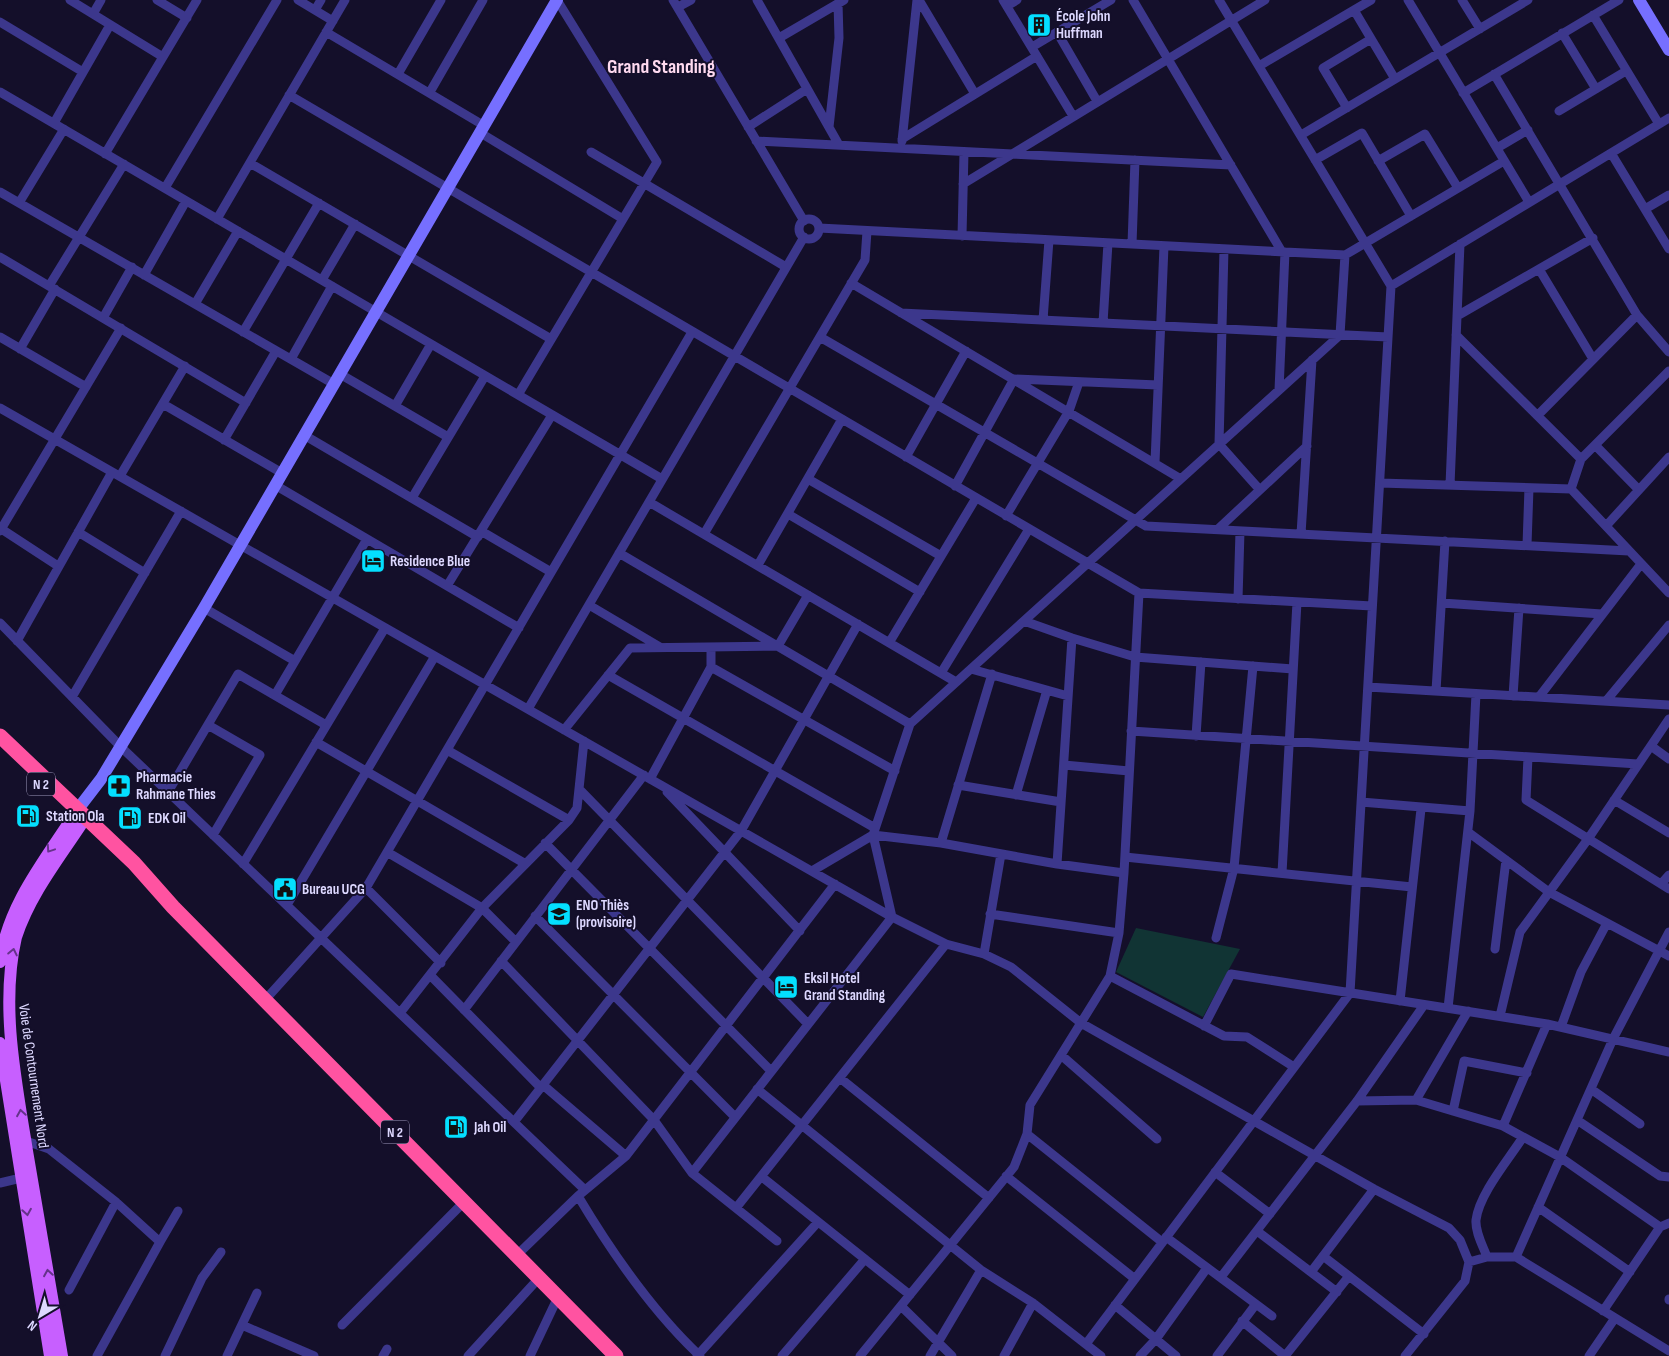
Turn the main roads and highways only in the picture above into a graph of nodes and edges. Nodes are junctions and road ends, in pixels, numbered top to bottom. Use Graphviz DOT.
graph roads {
  1 [pos="0,736"];
  2 [pos="80,816"];
  3 [pos="0,962"];
  4 [pos="4,1046"];
  5 [pos="50,1356"];
  6 [pos="62,1356"];
  7 [pos="616,1356"];
  1 -- 2 [label="highway, N 2"];
  2 -- 3 [label="main road, one-way"];
  4 -- 2 [label="main road, Voie de Contournement Nord, one-way"];
  2 -- 7 [label="highway, N 2"];
  4 -- 5 [label="main road, Voie de Contournement Nord, one-way"];
  6 -- 4 [label="main road, Voie de Contournement Nord, one-way"];
}
